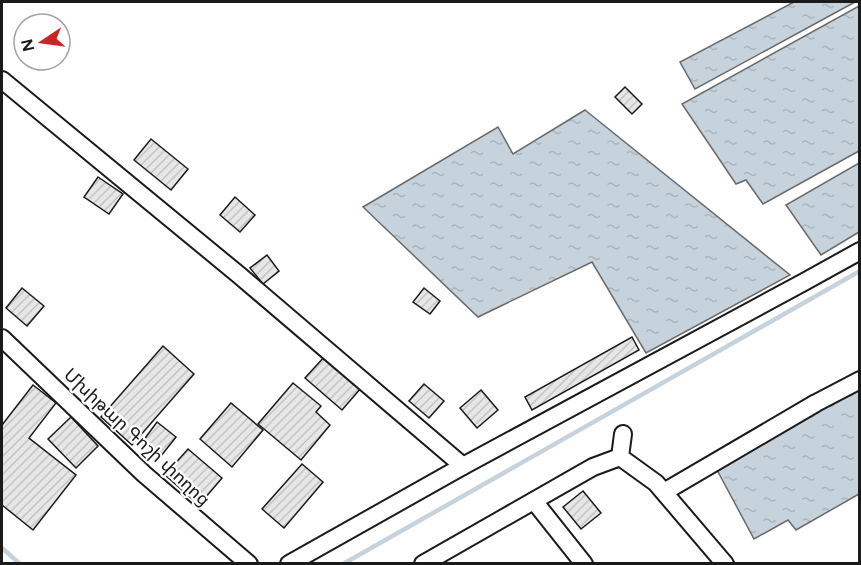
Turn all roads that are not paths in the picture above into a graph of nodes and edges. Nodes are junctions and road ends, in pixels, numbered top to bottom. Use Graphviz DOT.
graph roads {
  1 [pos="2,80"];
  2 [pos="860,251"];
  3 [pos="2,338"];
  4 [pos="860,380"];
  5 [pos="623,434"];
  6 [pos="621,457"];
  7 [pos="463,466"];
  8 [pos="664,492"];
  9 [pos="534,501"];
  10 [pos="249,564"];
  11 [pos="289,564"];
  12 [pos="423,564"];
  13 [pos="584,564"];
  14 [pos="725,564"];
  1 -- 7 [label="street"];
  2 -- 7 [label="street"];
  3 -- 10 [label="street, Մխիթար Գոշի փողոց"];
  4 -- 8 [label="street"];
  5 -- 6 [label="street"];
  6 -- 8 [label="street"];
  6 -- 9 [label="street"];
  7 -- 11 [label="street"];
  8 -- 14 [label="street"];
  9 -- 12 [label="street"];
  9 -- 13 [label="street"];
}
